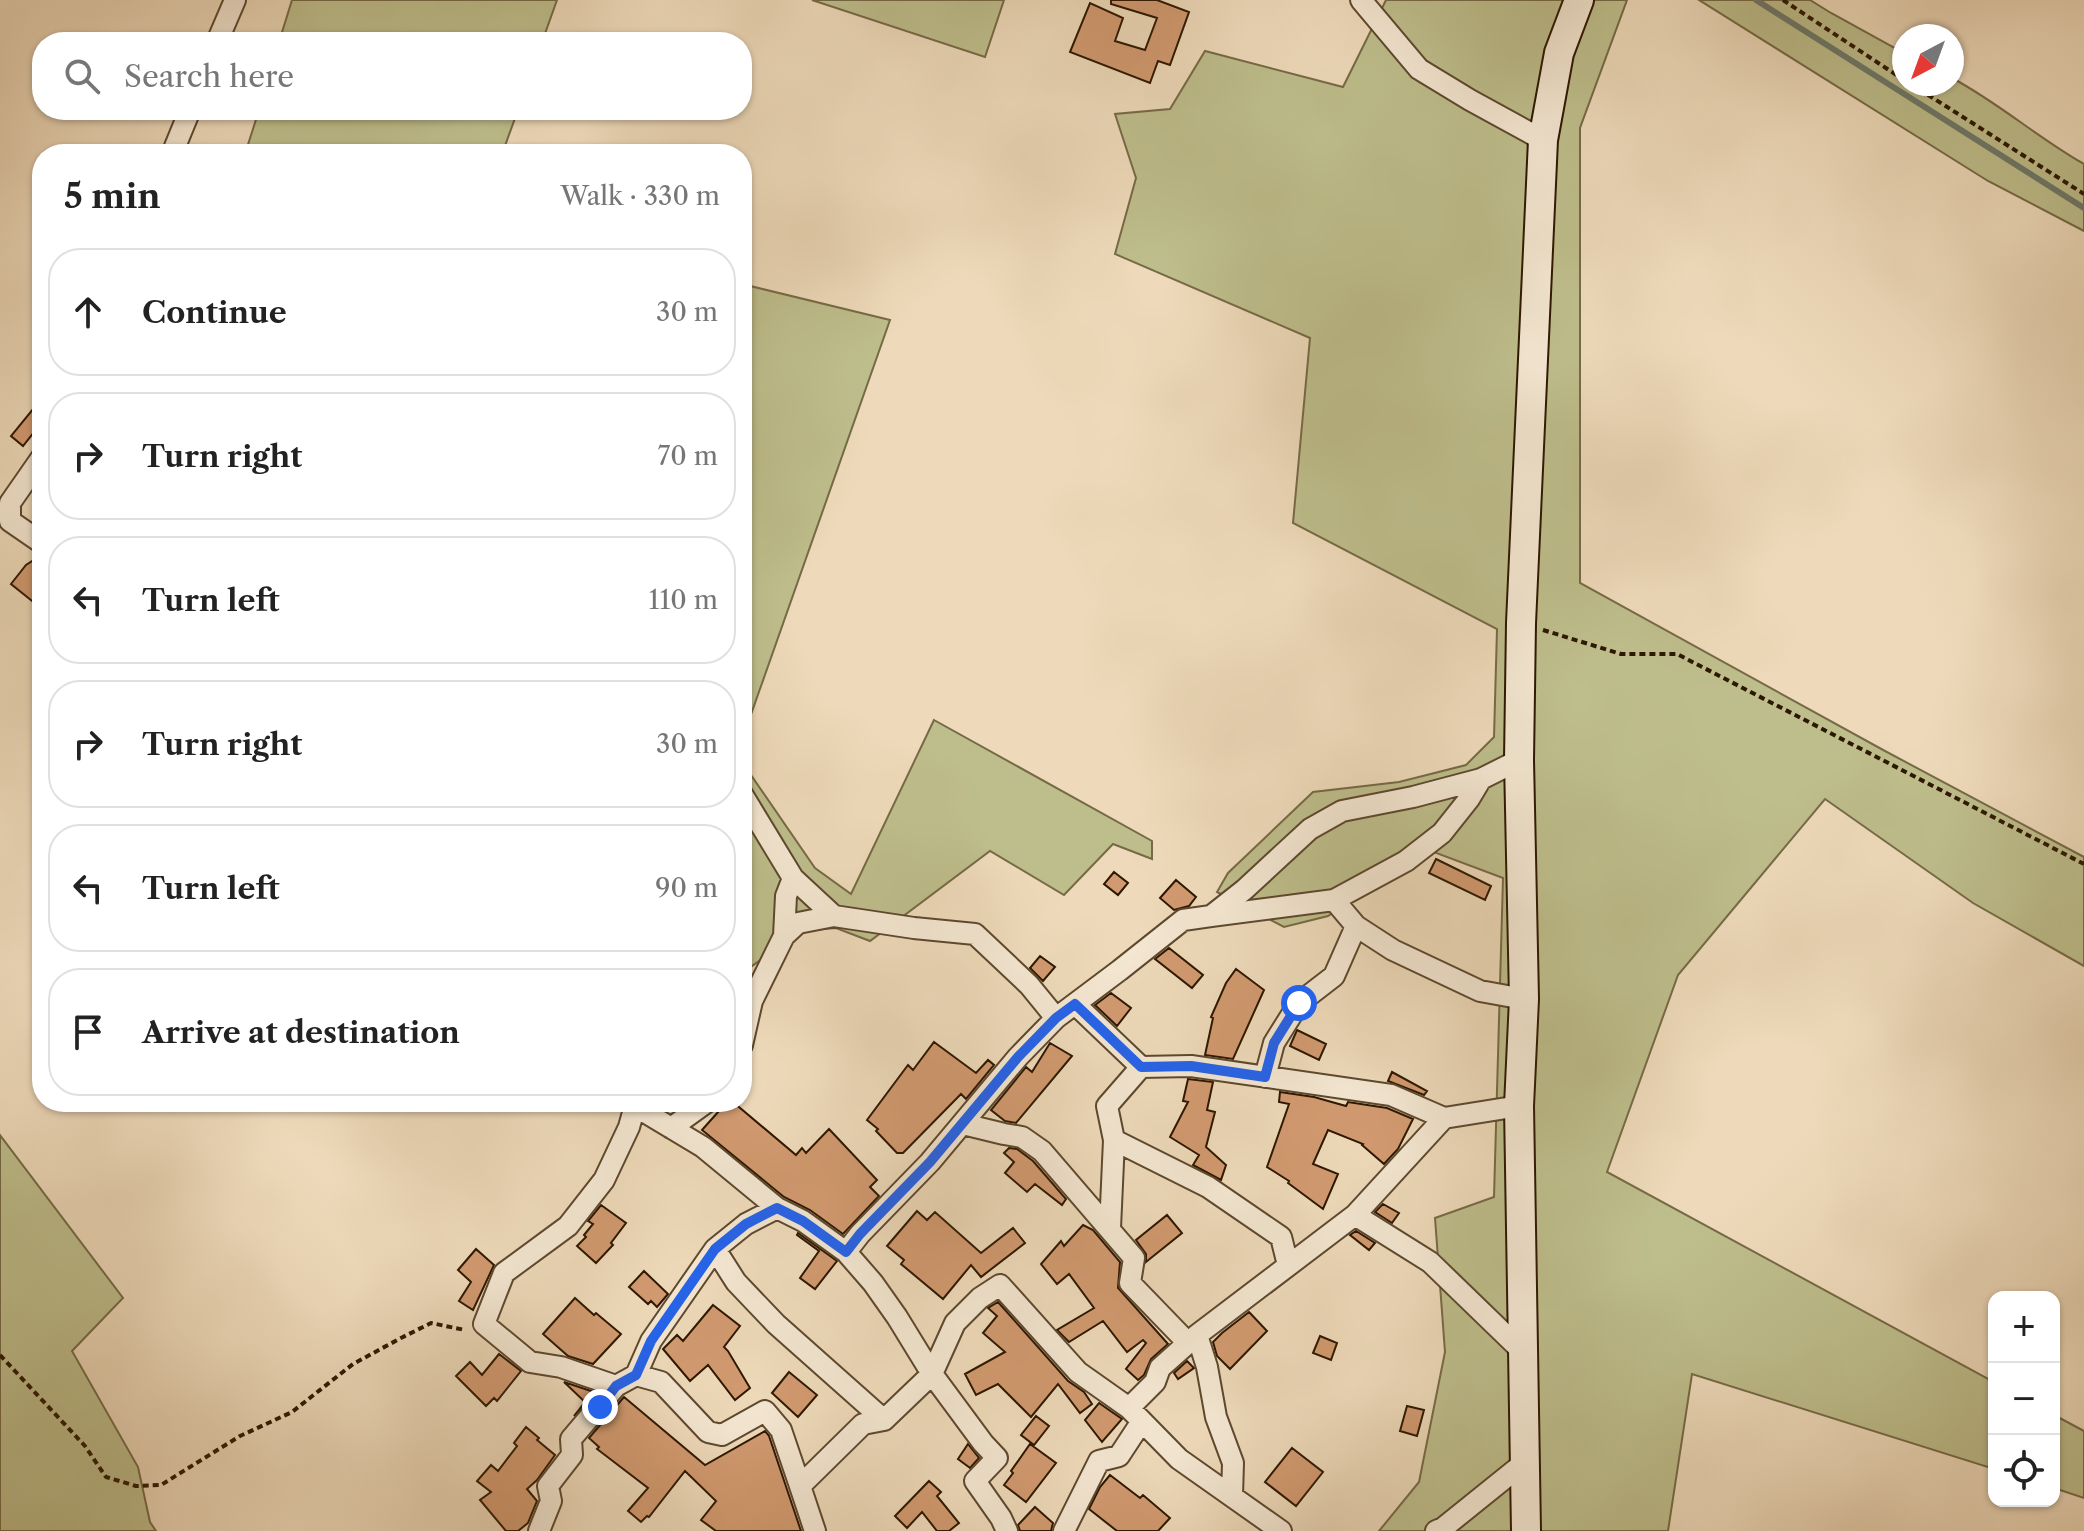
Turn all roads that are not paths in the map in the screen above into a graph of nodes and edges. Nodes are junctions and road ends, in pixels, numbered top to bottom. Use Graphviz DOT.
graph roads {
  1 [pos="235,0"];
  2 [pos="1361,0"];
  3 [pos="1579,0"];
  4 [pos="221,32"];
  5 [pos="186,120"];
  6 [pos="1543,140"];
  7 [pos="176,144"];
  8 [pos="32,471"];
  9 [pos="32,536"];
  10 [pos="1519,760"];
  11 [pos="1481,779"];
  12 [pos="752,810"];
  13 [pos="793,878"];
  14 [pos="1334,900"];
  15 [pos="834,916"];
  16 [pos="1211,916"];
  17 [pos="1356,926"];
  18 [pos="784,936"];
  19 [pos="752,995"];
  20 [pos="1524,999"];
  21 [pos="1075,1004"];
  22 [pos="1056,1018"];
  23 [pos="1141,1067"];
  24 [pos="1265,1077"];
  25 [pos="1519,1106"];
  26 [pos="632,1112"];
  27 [pos="647,1112"];
  28 [pos="693,1112"];
  29 [pos="1444,1118"];
  30 [pos="963,1124"];
  31 [pos="671,1128"];
  32 [pos="1114,1140"];
  33 [pos="777,1208"];
  34 [pos="1355,1215"];
  35 [pos="1110,1228"];
  36 [pos="715,1249"];
  37 [pos="846,1252"];
  38 [pos="1288,1265"];
  39 [pos="1193,1339"];
  40 [pos="1523,1352"];
  41 [pos="932,1374"];
  42 [pos="636,1375"];
  43 [pos="616,1386"];
  44 [pos="1135,1414"];
  45 [pos="884,1420"];
  46 [pos="1525,1462"];
  47 [pos="800,1486"];
  48 [pos="1232,1496"];
  49 [pos="539,1531"];
  50 [pos="815,1531"];
  51 [pos="1007,1531"];
  52 [pos="1064,1531"];
  53 [pos="1281,1531"];
  54 [pos="1436,1531"];
  55 [pos="1526,1531"];
  1 -- 4 [label="street"];
  2 -- 6 [label="street"];
  3 -- 6 [label="street"];
  5 -- 7 [label="street"];
  6 -- 10 [label="street"];
  8 -- 9 [label="street"];
  10 -- 11 [label="street"];
  10 -- 20 [label="street"];
  11 -- 14 [label="street"];
  11 -- 16 [label="street"];
  12 -- 13 [label="street"];
  13 -- 15 [label="street"];
  13 -- 18 [label="street"];
  14 -- 16 [label="street"];
  14 -- 17 [label="street"];
  15 -- 18 [label="street"];
  15 -- 22 [label="street"];
  16 -- 21 [label="street"];
  17 -- 20 [label="street"];
  17 -- 24 [label="street"];
  18 -- 19 [label="street"];
  20 -- 25 [label="street"];
  21 -- 22 [label="street"];
  21 -- 23 [label="street"];
  22 -- 30 [label="street"];
  23 -- 24 [label="street"];
  23 -- 32 [label="street"];
  24 -- 29 [label="street"];
  25 -- 29 [label="street"];
  25 -- 40 [label="street"];
  26 -- 43 [label="street"];
  27 -- 31 [label="street"];
  28 -- 31 [label="street"];
  29 -- 34 [label="street"];
  30 -- 35 [label="street"];
  30 -- 37 [label="street"];
  31 -- 33 [label="street"];
  32 -- 35 [label="street"];
  32 -- 38 [label="street"];
  33 -- 36 [label="street"];
  33 -- 37 [label="street"];
  34 -- 38 [label="street"];
  34 -- 40 [label="street"];
  35 -- 39 [label="street"];
  36 -- 42 [label="street"];
  36 -- 45 [label="street"];
  37 -- 41 [label="street"];
  38 -- 39 [label="street"];
  39 -- 44 [label="street"];
  39 -- 48 [label="street"];
  40 -- 46 [label="street"];
  41 -- 44 [label="street"];
  41 -- 45 [label="street"];
  41 -- 51 [label="street"];
  42 -- 43 [label="street"];
  42 -- 47 [label="street"];
  43 -- 49 [label="street"];
  44 -- 48 [label="street"];
  44 -- 52 [label="street"];
  45 -- 47 [label="street"];
  46 -- 54 [label="street"];
  46 -- 55 [label="street"];
  47 -- 50 [label="street"];
  48 -- 53 [label="street"];
}
